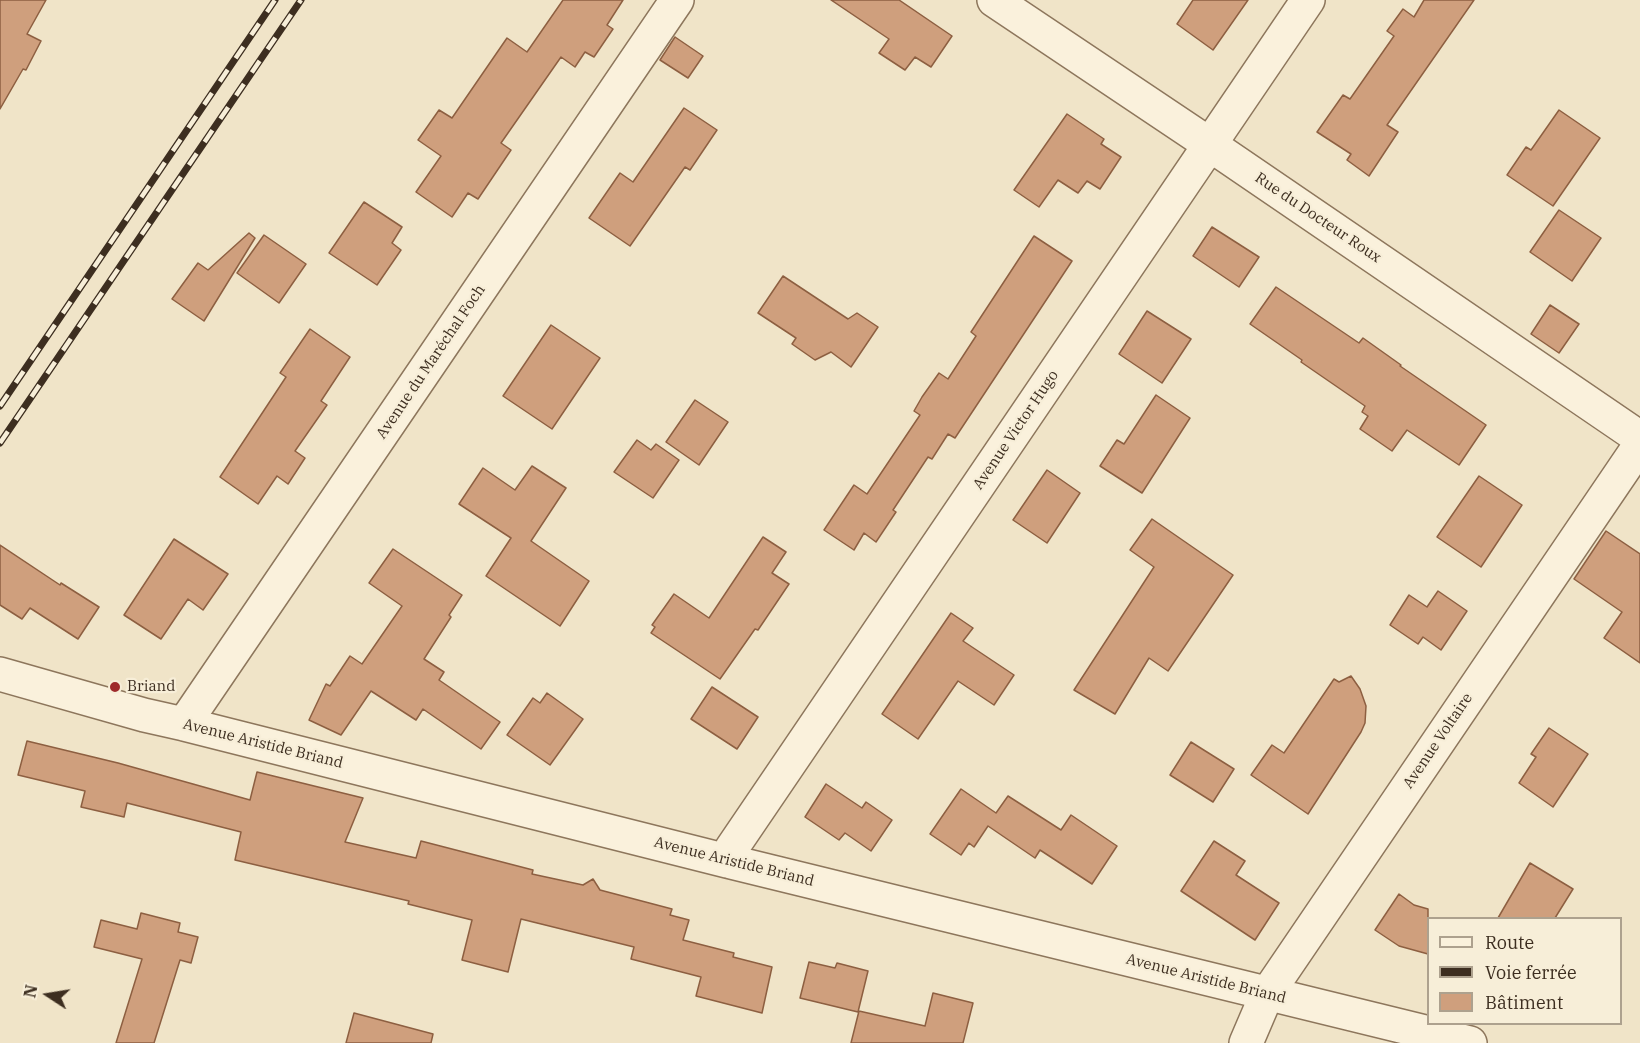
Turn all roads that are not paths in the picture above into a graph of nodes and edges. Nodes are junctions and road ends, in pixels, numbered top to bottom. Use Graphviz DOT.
graph roads {
  1 [pos="677,0"];
  2 [pos="994,0"];
  3 [pos="1308,0"];
  4 [pos="1209,144"];
  5 [pos="1640,438"];
  6 [pos="1640,445"];
  7 [pos="0,674"];
  8 [pos="184,724"];
  9 [pos="727,861"];
  10 [pos="1267,994"];
  11 [pos="1246,1043"];
  12 [pos="1470,1043"];
  1 -- 8 [label="street, Avenue du Maréchal Foch"];
  2 -- 4 [label="street, Rue du Docteur Roux"];
  3 -- 4 [label="street, Avenue Victor Hugo"];
  4 -- 5 [label="street, Rue du Docteur Roux"];
  4 -- 9 [label="street, Avenue Victor Hugo"];
  6 -- 10 [label="street, Avenue Voltaire"];
  7 -- 8 [label="street, Avenue Aristide Briand"];
  8 -- 9 [label="street, Avenue Aristide Briand"];
  9 -- 10 [label="street, Avenue Aristide Briand"];
  10 -- 11 [label="street, Avenue Voltaire"];
  10 -- 12 [label="street, Avenue Aristide Briand"];
}
